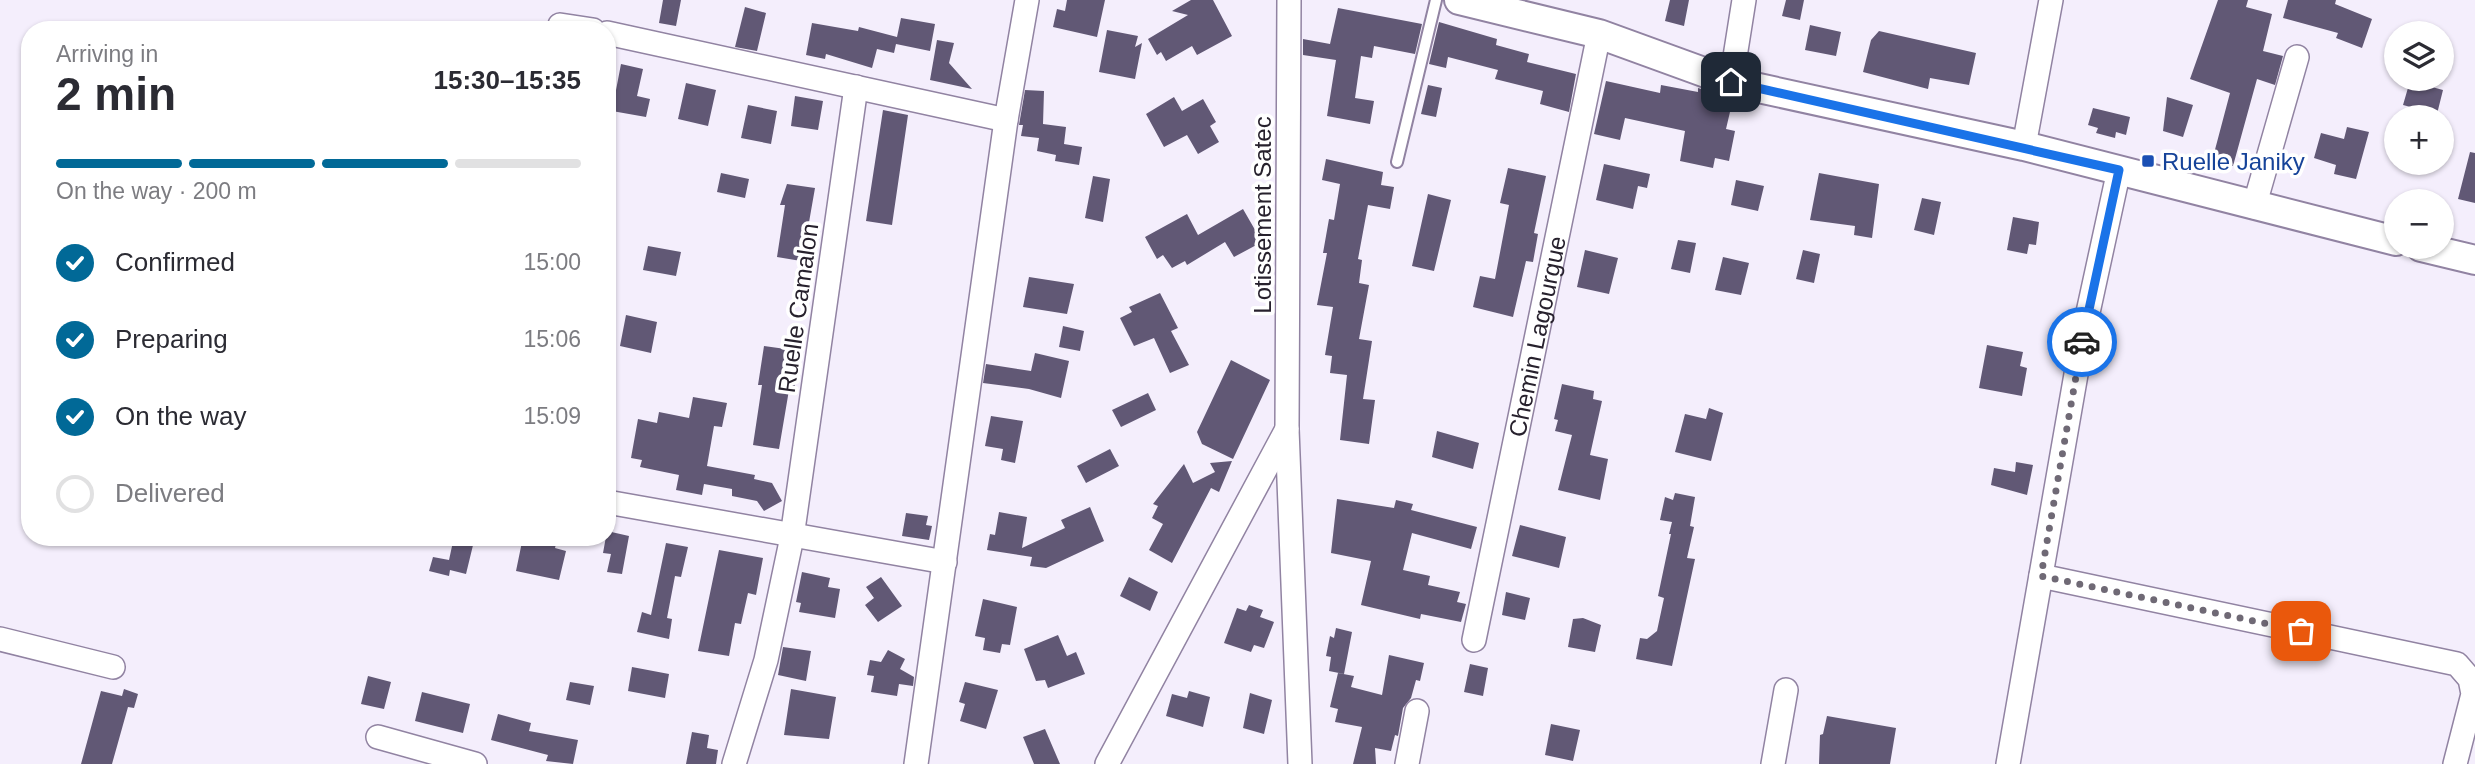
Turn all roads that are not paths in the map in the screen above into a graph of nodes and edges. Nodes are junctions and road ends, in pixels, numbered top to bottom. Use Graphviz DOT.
graph roads {
  1 [pos="1027,0"];
  2 [pos="1289,0"];
  3 [pos="1436,0"];
  4 [pos="1459,0"];
  5 [pos="1744,0"];
  6 [pos="2051,0"];
  7 [pos="1599,34"];
  8 [pos="616,35"];
  9 [pos="2297,57"];
  10 [pos="1731,82"];
  11 [pos="856,87"];
  12 [pos="1006,120"];
  13 [pos="2024,146"];
  14 [pos="1397,162"];
  15 [pos="2119,170"];
  16 [pos="2254,207"];
  17 [pos="2384,238"];
  18 [pos="2454,255"];
  19 [pos="2475,260"];
  20 [pos="1287,429"];
  21 [pos="616,504"];
  22 [pos="792,537"];
  23 [pos="945,562"];
  24 [pos="2041,576"];
  25 [pos="0,639"];
  26 [pos="1474,640"];
  27 [pos="113,667"];
  28 [pos="1786,690"];
  29 [pos="1417,711"];
  30 [pos="378,737"];
  31 [pos="475,764"];
  32 [pos="734,764"];
  33 [pos="916,764"];
  34 [pos="1107,764"];
  35 [pos="1300,764"];
  36 [pos="1407,764"];
  37 [pos="1773,764"];
  38 [pos="2008,764"];
  39 [pos="2455,764"];
  1 -- 12 [label="street"];
  2 -- 20 [label="street, Lotissement Satec"];
  3 -- 14 [label="lane"];
  4 -- 7 [label="street"];
  5 -- 10 [label="street"];
  6 -- 13 [label="street"];
  7 -- 10 [label="street"];
  7 -- 26 [label="street, Chemin Lagourgue"];
  8 -- 11 [label="street"];
  9 -- 16 [label="street"];
  10 -- 13 [label="street"];
  11 -- 12 [label="street"];
  11 -- 22 [label="street, Ruelle Camalon"];
  12 -- 23 [label="street"];
  13 -- 15 [label="street"];
  15 -- 16 [label="street"];
  15 -- 24 [label="street"];
  16 -- 17 [label="street"];
  18 -- 19 [label="street"];
  20 -- 34 [label="street, Lotissement Satec"];
  20 -- 35 [label="street, Lotissement Satec"];
  21 -- 22 [label="street"];
  22 -- 23 [label="street"];
  22 -- 32 [label="street, Ruelle Camalon"];
  23 -- 33 [label="street"];
  24 -- 38 [label="street"];
  24 -- 39 [label="street"];
  25 -- 27 [label="street"];
  28 -- 37 [label="street"];
  29 -- 36 [label="street"];
  30 -- 31 [label="street"];
}
